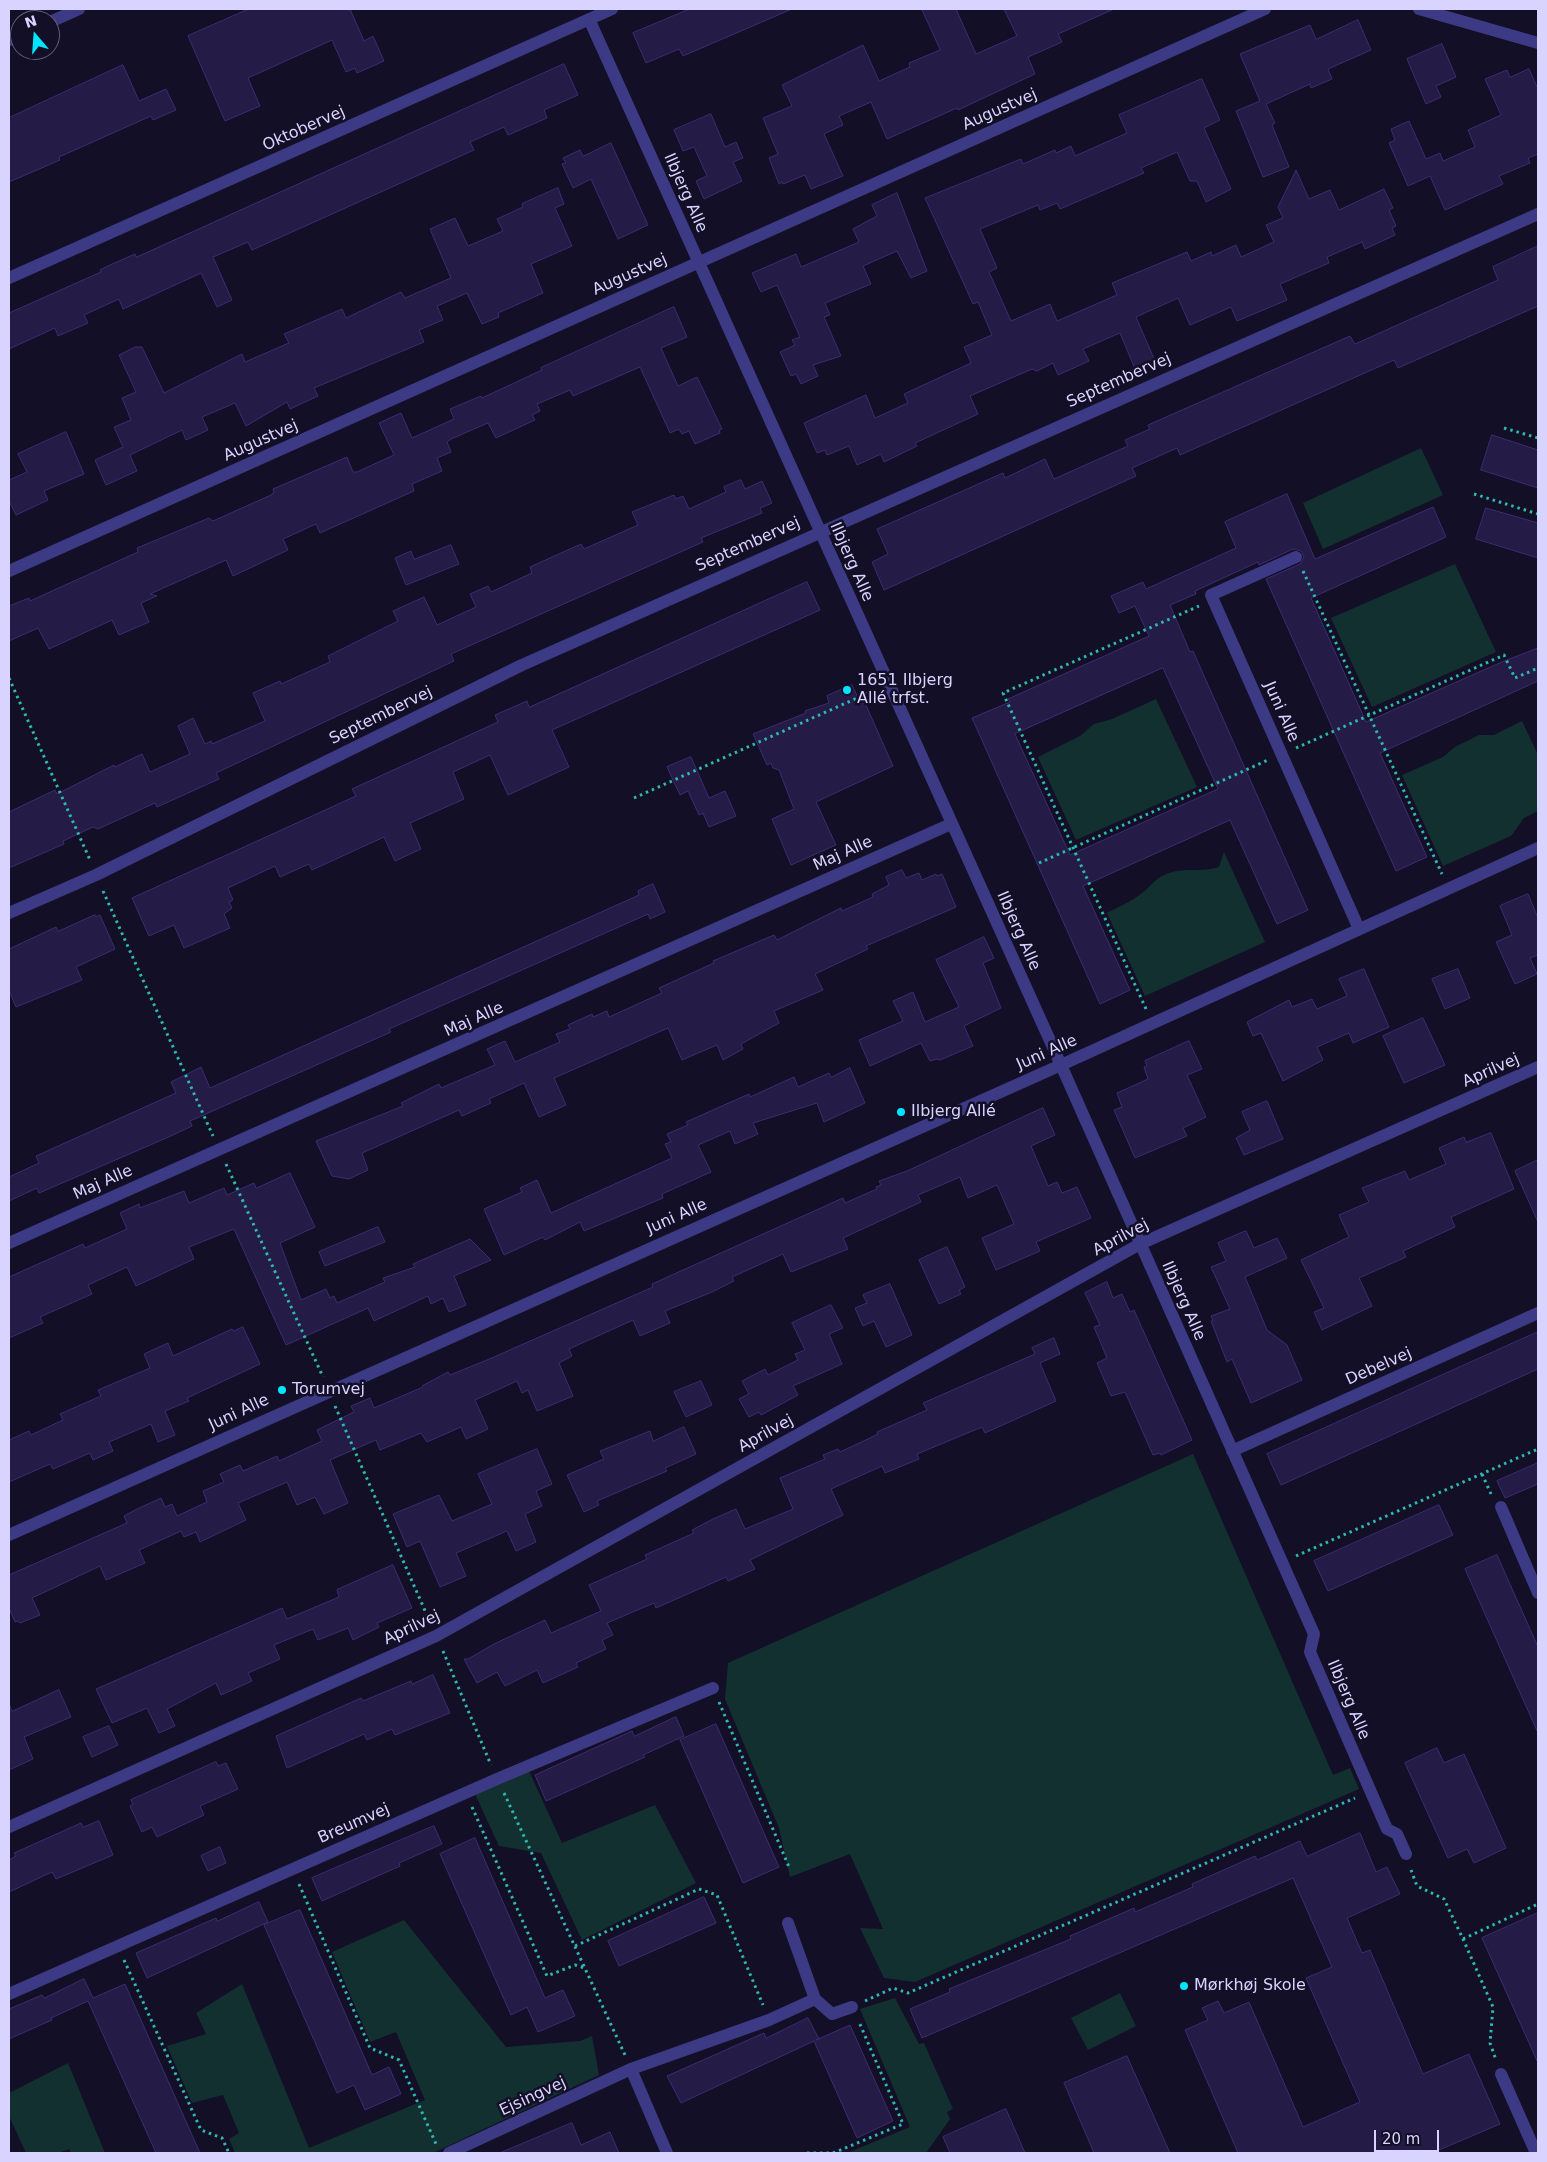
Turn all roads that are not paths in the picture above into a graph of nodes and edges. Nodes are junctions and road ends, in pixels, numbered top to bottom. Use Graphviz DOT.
graph roads {
  1 [pos="79,9"];
  2 [pos="612,9"];
  3 [pos="1265,9"];
  4 [pos="1419,9"];
  5 [pos="60,18"];
  6 [pos="589,19"];
  7 [pos="1538,43"];
  8 [pos="1538,214"];
  9 [pos="699,262"];
  10 [pos="9,278"];
  11 [pos="819,531"];
  12 [pos="1296,557"];
  13 [pos="9,571"];
  14 [pos="951,824"];
  15 [pos="1538,848"];
  16 [pos="9,913"];
  17 [pos="1359,929"];
  18 [pos="1061,1065"];
  19 [pos="1538,1067"];
  20 [pos="9,1243"];
  21 [pos="1140,1244"];
  22 [pos="1538,1313"];
  23 [pos="1232,1450"];
  24 [pos="1501,1507"];
  25 [pos="9,1535"];
  26 [pos="1538,1593"];
  27 [pos="713,1688"];
  28 [pos="9,1827"];
  29 [pos="1406,1854"];
  30 [pos="788,1923"];
  31 [pos="9,1994"];
  32 [pos="815,1999"];
  33 [pos="852,2007"];
  34 [pos="631,2070"];
  35 [pos="1501,2074"];
  36 [pos="449,2153"];
  37 [pos="667,2153"];
  38 [pos="1536,2153"];
  1 -- 5 [label="street"];
  2 -- 6 [label="street, Oktobervej"];
  3 -- 9 [label="street, Augustvej"];
  4 -- 7 [label="street"];
  6 -- 9 [label="street, Ilbjerg Alle"];
  6 -- 10 [label="street, Oktobervej"];
  8 -- 11 [label="street, Septembervej"];
  9 -- 11 [label="street, Ilbjerg Alle"];
  9 -- 13 [label="street, Augustvej"];
  11 -- 14 [label="street, Ilbjerg Alle"];
  11 -- 16 [label="street, Septembervej"];
  12 -- 17 [label="street, Juni Alle"];
  14 -- 18 [label="street, Ilbjerg Alle"];
  14 -- 20 [label="street, Maj Alle"];
  15 -- 17 [label="street, Juni Alle"];
  17 -- 18 [label="street, Juni Alle"];
  18 -- 21 [label="street, Ilbjerg Alle"];
  18 -- 25 [label="street, Juni Alle"];
  19 -- 21 [label="street, Aprilvej"];
  21 -- 23 [label="street, Ilbjerg Alle"];
  21 -- 28 [label="street, Aprilvej"];
  22 -- 23 [label="street, Debelvej"];
  23 -- 29 [label="street, Ilbjerg Alle"];
  24 -- 26 [label="street"];
  27 -- 31 [label="street, Breumvej"];
  30 -- 32 [label="street"];
  32 -- 33 [label="street"];
  32 -- 34 [label="street, Ejsingvej"];
  34 -- 36 [label="street, Ejsingvej"];
  34 -- 37 [label="street"];
  35 -- 38 [label="street"];
}
